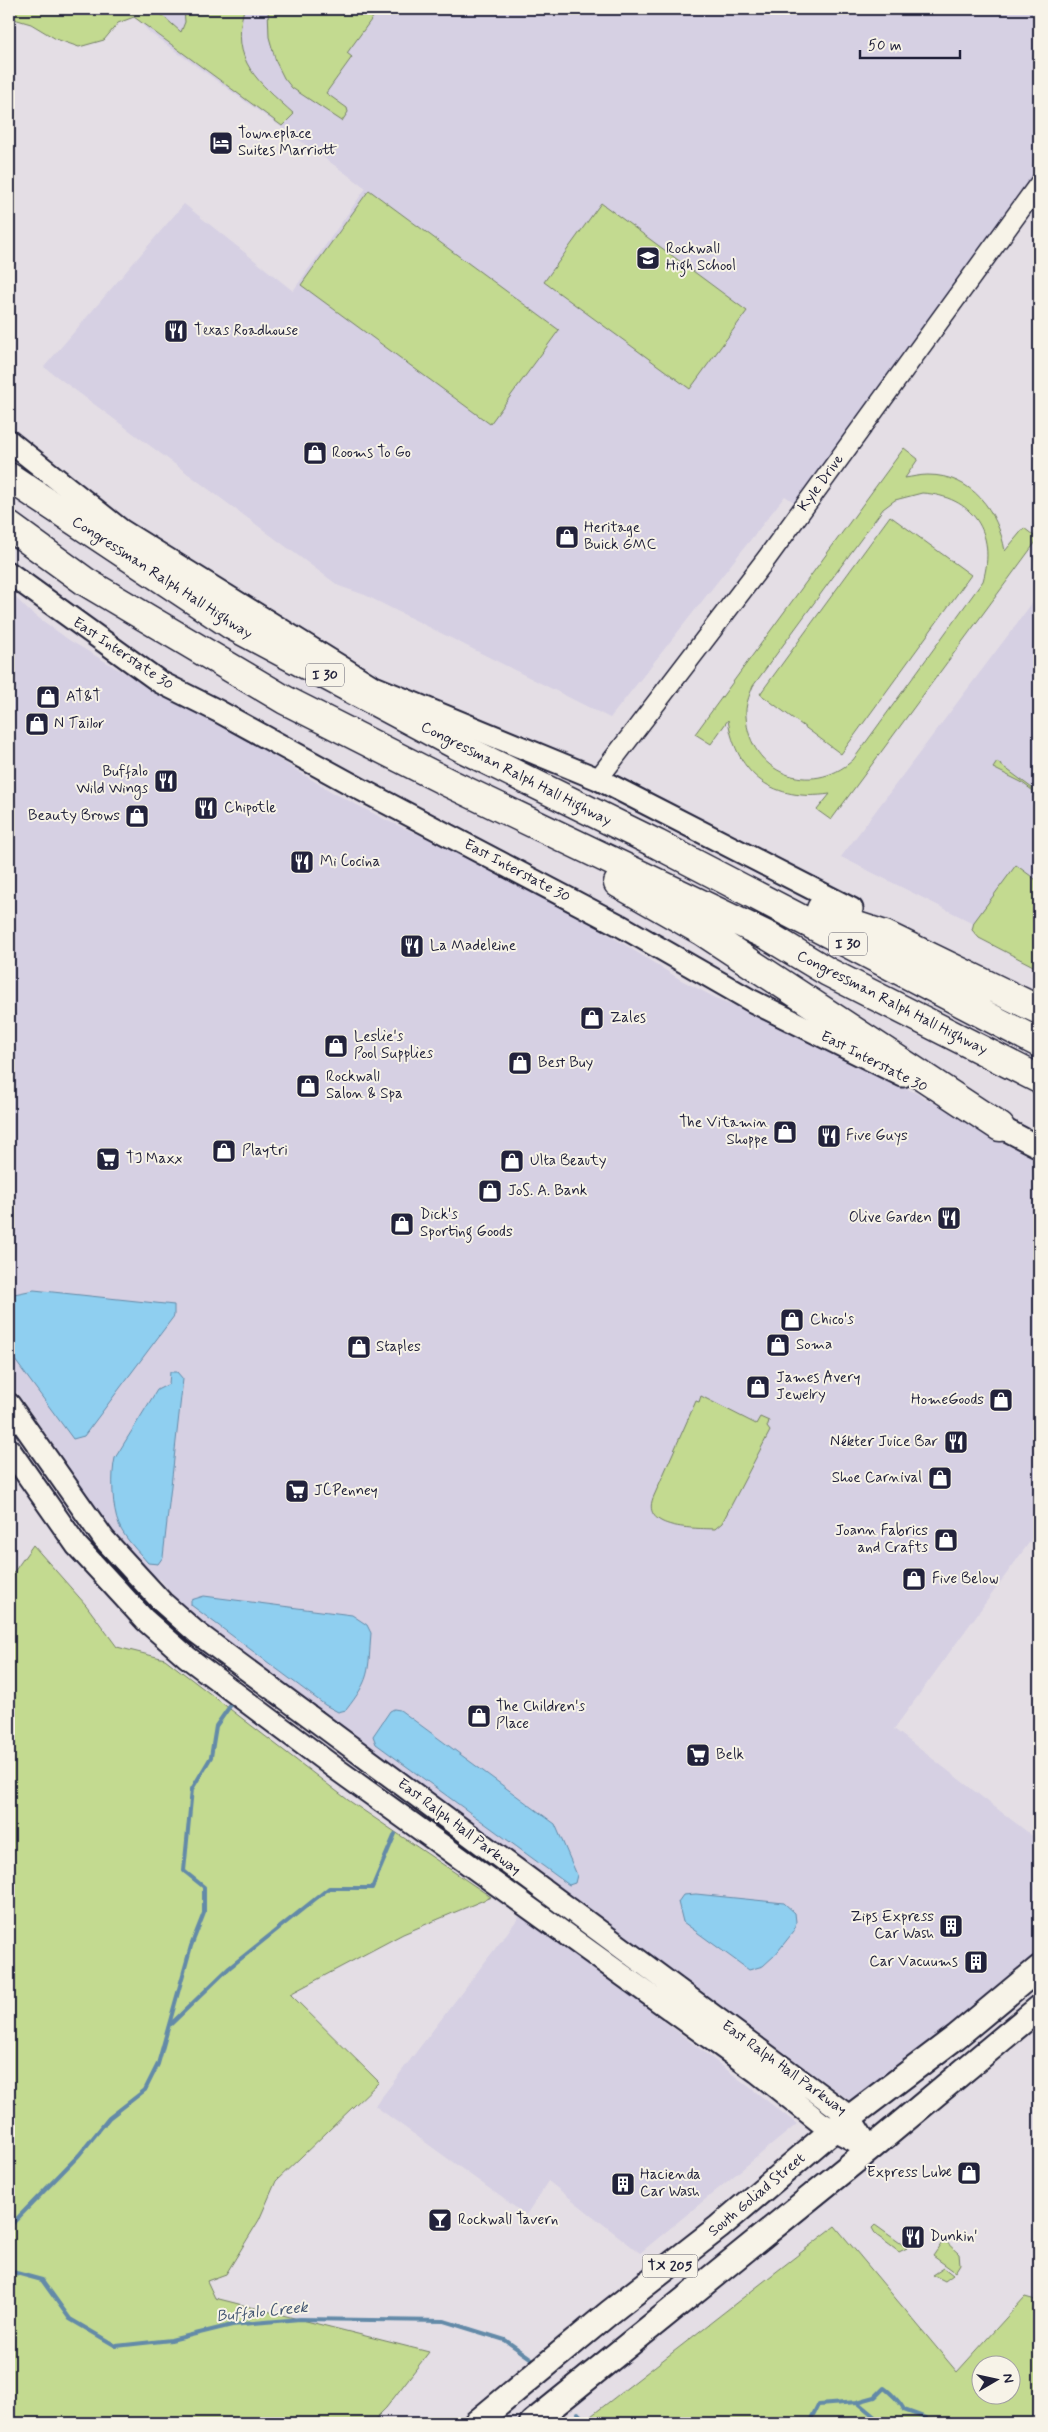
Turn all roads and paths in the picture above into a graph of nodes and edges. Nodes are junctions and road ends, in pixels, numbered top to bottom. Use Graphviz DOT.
graph roads {
  1 [pos="1039,184"];
  2 [pos="9,440"];
  3 [pos="9,477"];
  4 [pos="9,526"];
  5 [pos="9,573"];
  6 [pos="598,779"];
  7 [pos="449,783"];
  8 [pos="657,844"];
  9 [pos="1039,1005"];
  10 [pos="1039,1010"];
  11 [pos="1039,1044"];
  12 [pos="1039,1079"];
  13 [pos="1000,1127"];
  14 [pos="1039,1146"];
  15 [pos="9,1404"];
  16 [pos="9,1449"];
  17 [pos="162,1602"];
  18 [pos="145,1620"];
  19 [pos="351,1746"];
  20 [pos="335,1768"];
  21 [pos="580,1917"];
  22 [pos="566,1936"];
  23 [pos="1039,1968"];
  24 [pos="656,1973"];
  25 [pos="643,1991"];
  26 [pos="1039,1992"];
  27 [pos="1039,2008"];
  28 [pos="984,2054"];
  29 [pos="842,2124"];
  30 [pos="870,2149"];
  31 [pos="476,2423"];
  32 [pos="532,2423"];
  1 -- 6 [label="street, Kyle Drive"];
  2 -- 6 [label="main road"];
  3 -- 8 [label="highway, Congressman Ralph Hall Highway / I 30"];
  4 -- 7 [label="highway, Congressman Ralph Hall Highway / I 30"];
  5 -- 13 [label="main road, East Interstate 30"];
  6 -- 9 [label="main road"];
  7 -- 12 [label="highway, Congressman Ralph Hall Highway / I 30"];
  7 -- 13 [label="highway"];
  8 -- 10 [label="highway"];
  8 -- 11 [label="highway, Congressman Ralph Hall Highway / I 30"];
  13 -- 14 [label="main road, East Interstate 30"];
  15 -- 17 [label="main road, East Ralph Hall Parkway"];
  16 -- 18 [label="main road, East Ralph Hall Parkway"];
  17 -- 18 [label="main road"];
  17 -- 19 [label="main road, East Ralph Hall Parkway"];
  18 -- 20 [label="main road, East Ralph Hall Parkway"];
  19 -- 20 [label="main road"];
  19 -- 21 [label="main road, East Ralph Hall Parkway"];
  20 -- 22 [label="main road, East Ralph Hall Parkway"];
  21 -- 22 [label="main road"];
  21 -- 24 [label="main road, East Ralph Hall Parkway"];
  22 -- 25 [label="main road, East Ralph Hall Parkway"];
  23 -- 29 [label="main road, South Goliad Street / TX 205"];
  24 -- 25 [label="main road"];
  24 -- 29 [label="main road, East Ralph Hall Parkway"];
  25 -- 29 [label="main road, East Ralph Hall Parkway"];
  26 -- 28 [label="main road"];
  27 -- 28 [label="main road, TX 205"];
  28 -- 30 [label="main road, TX 205"];
  29 -- 30 [label="main road, East Ralph Hall Parkway"];
  29 -- 31 [label="main road, South Goliad Street / TX 205"];
  30 -- 32 [label="main road, TX 205"];
}
